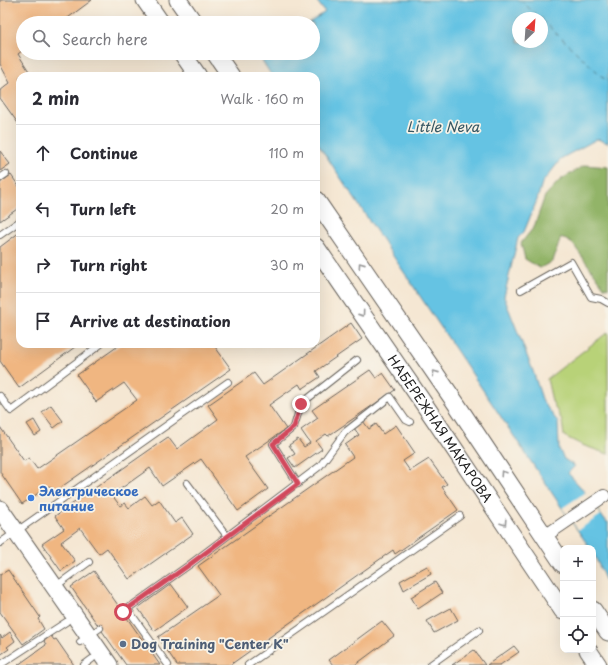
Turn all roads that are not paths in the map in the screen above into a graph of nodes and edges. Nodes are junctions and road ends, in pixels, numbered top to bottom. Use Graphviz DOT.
graph roads {
  1 [pos="146,0"];
  2 [pos="178,0"];
  3 [pos="156,16"];
  4 [pos="189,16"];
  5 [pos="187,60"];
  6 [pos="220,60"];
  7 [pos="195,72"];
  8 [pos="228,72"];
  9 [pos="320,206"];
  10 [pos="16,224"];
  11 [pos="0,235"];
  12 [pos="320,253"];
  13 [pos="521,290"];
  14 [pos="608,303"];
  15 [pos="96,348"];
  16 [pos="357,360"];
  17 [pos="228,382"];
  18 [pos="0,396"];
  19 [pos="410,422"];
  20 [pos="187,483"];
  21 [pos="298,484"];
  22 [pos="606,495"];
  23 [pos="0,508"];
  24 [pos="460,516"];
  25 [pos="6,535"];
  26 [pos="227,536"];
  27 [pos="545,536"];
  28 [pos="560,559"];
  29 [pos="90,562"];
  30 [pos="55,587"];
  31 [pos="560,607"];
  32 [pos="596,614"];
  33 [pos="66,622"];
  34 [pos="479,630"];
  35 [pos="608,632"];
  36 [pos="90,635"];
  37 [pos="590,653"];
  38 [pos="91,663"];
  39 [pos="0,665"];
  40 [pos="109,665"];
  41 [pos="168,665"];
  42 [pos="248,665"];
  43 [pos="430,665"];
  44 [pos="598,665"];
  1 -- 3 [label="main road"];
  2 -- 4 [label="main road"];
  5 -- 7 [label="main road"];
  6 -- 8 [label="main road"];
  27 -- 9 [label="main road, НАБЕРЕЖНАЯ МАКАРОВА, one-way"];
  10 -- 11 [label="lane"];
  12 -- 31 [label="main road, НАБЕРЕЖНАЯ МАКАРОВА, one-way"];
  13 -- 14 [label="lane"];
  15 -- 18 [label="lane"];
  16 -- 21 [label="lane"];
  17 -- 25 [label="lane"];
  19 -- 21 [label="lane"];
  20 -- 26 [label="lane"];
  21 -- 26 [label="lane"];
  22 -- 27 [label="street"];
  23 -- 25 [label="main road"];
  24 -- 42 [label="lane"];
  25 -- 30 [label="main road"];
  25 -- 33 [label="main road"];
  26 -- 41 [label="lane"];
  27 -- 28 [label="main road, НАБЕРЕЖНАЯ МАКАРОВА"];
  29 -- 30 [label="lane"];
  30 -- 36 [label="main road"];
  32 -- 35 [label="main road"];
  33 -- 36 [label="main road"];
  33 -- 39 [label="lane"];
  34 -- 43 [label="lane"];
  36 -- 38 [label="main road"];
  36 -- 40 [label="main road"];
  37 -- 44 [label="main road"];
}
